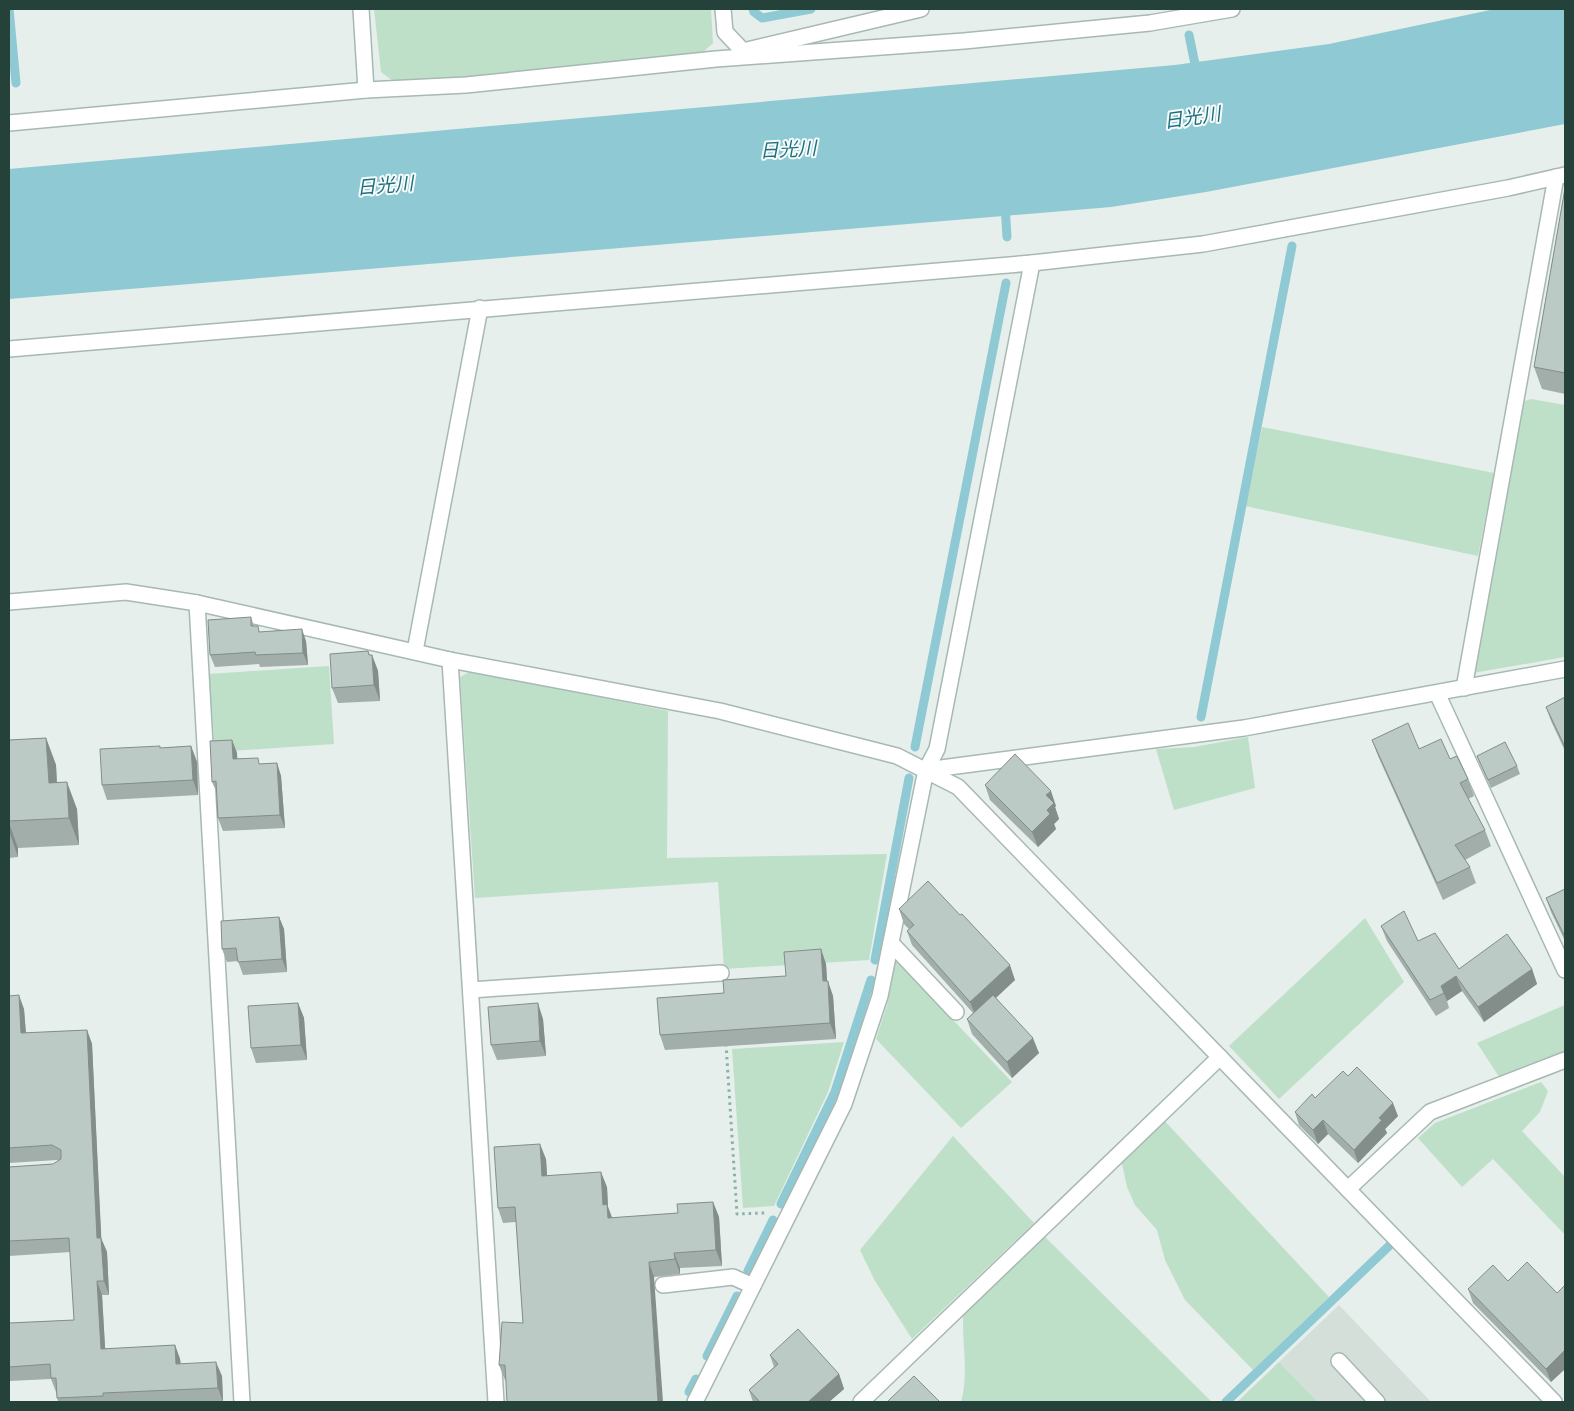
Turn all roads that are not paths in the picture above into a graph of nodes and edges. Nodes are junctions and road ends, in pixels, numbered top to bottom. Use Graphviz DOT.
graph roads {
  1 [pos="361,9"];
  2 [pos="723,9"];
  3 [pos="921,9"];
  4 [pos="1232,9"];
  5 [pos="366,90"];
  6 [pos="9,123"];
  7 [pos="1561,176"];
  8 [pos="1032,263"];
  9 [pos="480,308"];
  10 [pos="9,349"];
  11 [pos="9,602"];
  12 [pos="197,603"];
  13 [pos="415,651"];
  14 [pos="450,660"];
  15 [pos="1565,669"];
  16 [pos="1464,688"];
  17 [pos="1437,693"];
  18 [pos="926,770"];
  19 [pos="891,943"];
  20 [pos="1565,970"];
  21 [pos="721,973"];
  22 [pos="471,990"];
  23 [pos="956,1012"];
  24 [pos="1220,1057"];
  25 [pos="1565,1060"];
  26 [pos="1348,1189"];
  27 [pos="663,1285"];
  28 [pos="753,1286"];
  29 [pos="1339,1361"];
  30 [pos="242,1402"];
  31 [pos="496,1402"];
  32 [pos="694,1402"];
  33 [pos="861,1402"];
  34 [pos="1377,1402"];
  35 [pos="1554,1402"];
  1 -- 5 [label="street"];
  2 -- 3 [label="street"];
  4 -- 5 [label="street"];
  5 -- 6 [label="street"];
  7 -- 8 [label="street"];
  7 -- 16 [label="street"];
  8 -- 9 [label="street"];
  8 -- 18 [label="street"];
  9 -- 10 [label="street"];
  9 -- 13 [label="street"];
  11 -- 12 [label="street"];
  12 -- 13 [label="street"];
  12 -- 30 [label="street"];
  13 -- 14 [label="street"];
  14 -- 18 [label="street"];
  14 -- 22 [label="street"];
  15 -- 16 [label="street"];
  16 -- 17 [label="street"];
  17 -- 18 [label="street"];
  17 -- 20 [label="street"];
  18 -- 19 [label="street"];
  18 -- 24 [label="street"];
  19 -- 23 [label="street"];
  19 -- 28 [label="street"];
  21 -- 22 [label="street"];
  22 -- 31 [label="street"];
  24 -- 26 [label="street"];
  24 -- 33 [label="street"];
  25 -- 26 [label="street"];
  26 -- 35 [label="street"];
  27 -- 28 [label="street"];
  28 -- 32 [label="street"];
  29 -- 34 [label="street"];
}
